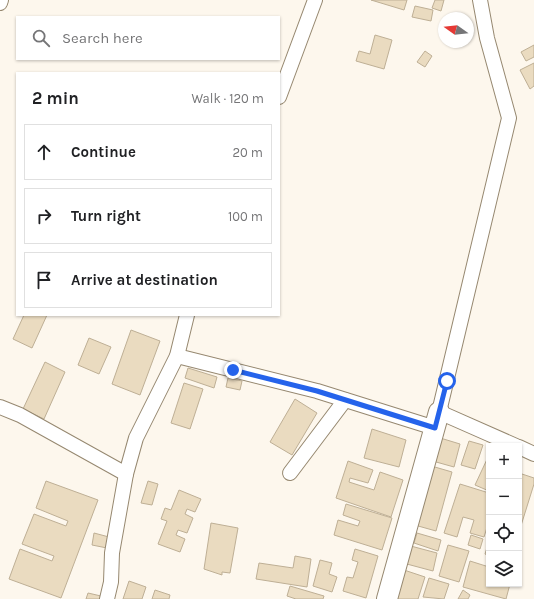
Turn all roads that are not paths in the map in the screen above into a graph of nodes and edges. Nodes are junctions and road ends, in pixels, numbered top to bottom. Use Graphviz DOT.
graph roads {
  1 [pos="315,0"];
  2 [pos="480,0"];
  3 [pos="280,94"];
  4 [pos="187,316"];
  5 [pos="176,356"];
  6 [pos="345,400"];
  7 [pos="0,407"];
  8 [pos="437,420"];
  9 [pos="507,443"];
  10 [pos="522,448"];
  11 [pos="534,454"];
  12 [pos="290,473"];
  13 [pos="126,474"];
  14 [pos="107,599"];
  15 [pos="387,599"];
  1 -- 3 [label="street"];
  2 -- 8 [label="street"];
  4 -- 5 [label="street"];
  5 -- 6 [label="street"];
  5 -- 13 [label="street"];
  6 -- 8 [label="street"];
  6 -- 12 [label="street"];
  7 -- 13 [label="street"];
  8 -- 9 [label="street"];
  8 -- 15 [label="street"];
  10 -- 11 [label="street"];
  13 -- 14 [label="street"];
}
